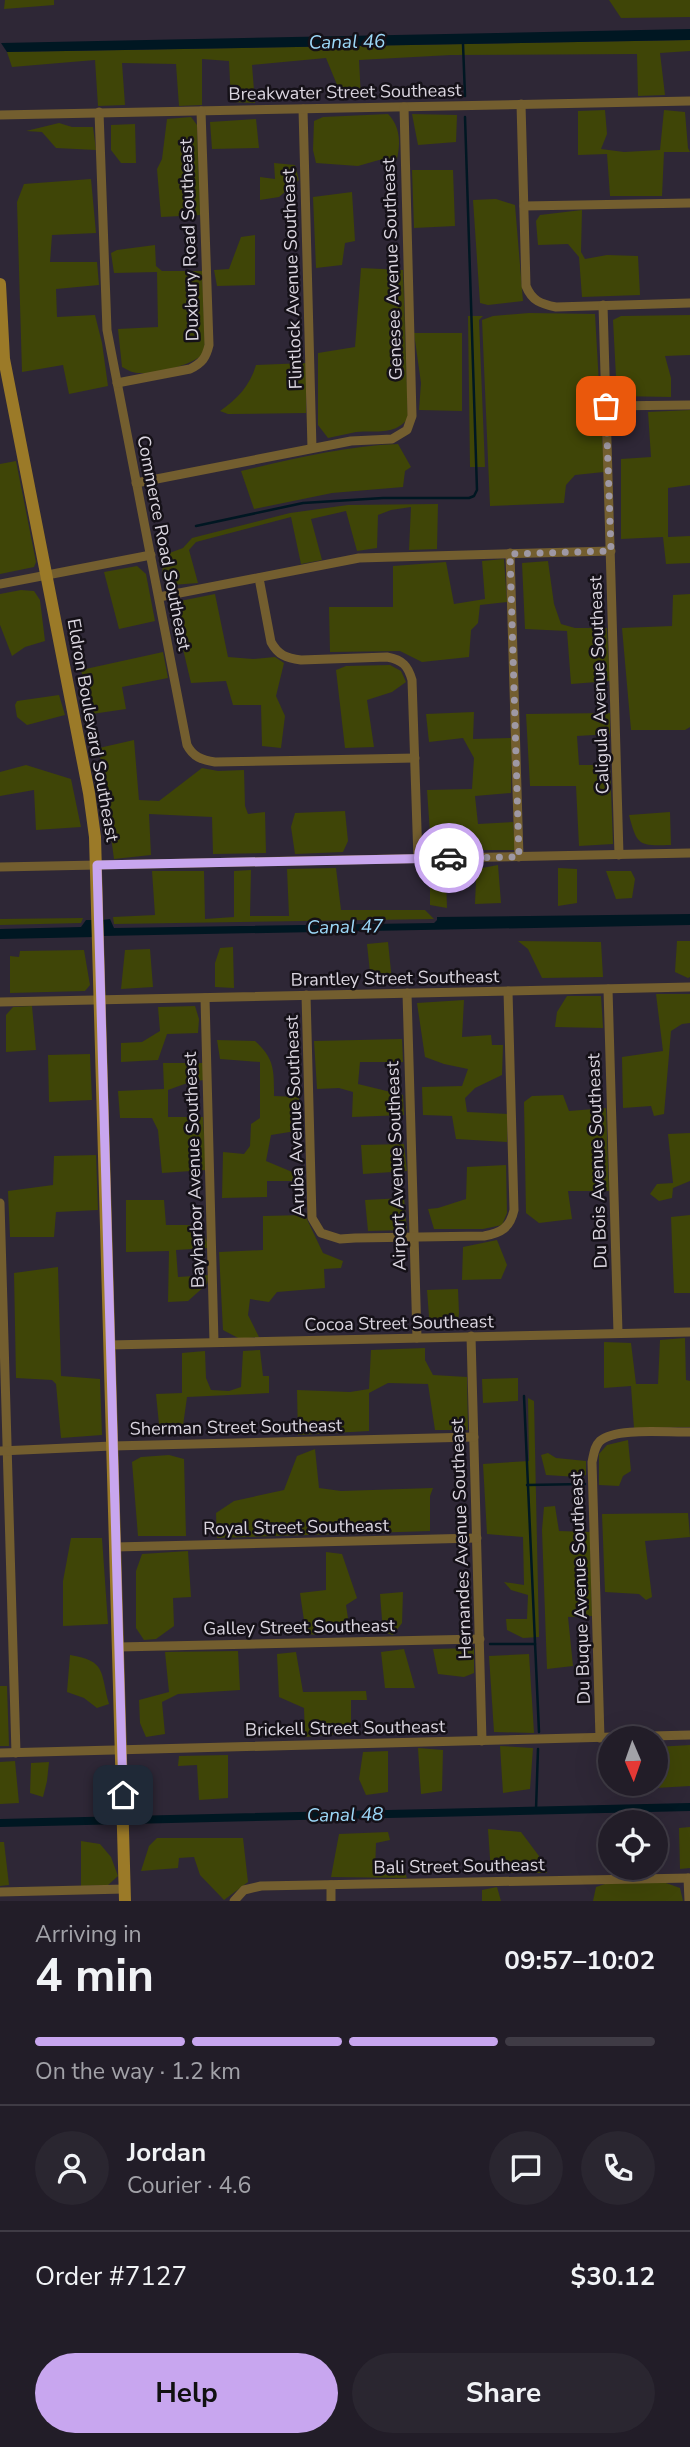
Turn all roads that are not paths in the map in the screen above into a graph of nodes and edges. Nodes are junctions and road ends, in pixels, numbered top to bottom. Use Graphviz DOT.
graph roads {
  1 [pos="690,101"];
  2 [pos="521,104"];
  3 [pos="404,107"];
  4 [pos="303,109"];
  5 [pos="201,111"];
  6 [pos="99,112"];
  7 [pos="0,115"];
  8 [pos="690,203"];
  9 [pos="524,206"];
  10 [pos="0,284"];
  11 [pos="690,303"];
  12 [pos="603,305"];
  13 [pos="0,316"];
  14 [pos="117,383"];
  15 [pos="690,405"];
  16 [pos="606,406"];
  17 [pos="312,448"];
  18 [pos="136,483"];
  19 [pos="611,551"];
  20 [pos="510,554"];
  21 [pos="151,555"];
  22 [pos="47,575"];
  23 [pos="259,578"];
  24 [pos="0,584"];
  25 [pos="159,597"];
  26 [pos="415,758"];
  27 [pos="690,853"];
  28 [pos="620,855"];
  29 [pos="519,857"];
  30 [pos="418,859"];
  31 [pos="97,865"];
  32 [pos="0,867"];
  33 [pos="690,987"];
  34 [pos="608,989"];
  35 [pos="508,991"];
  36 [pos="407,993"];
  37 [pos="306,995"];
  38 [pos="205,998"];
  39 [pos="100,1000"];
  40 [pos="0,1002"];
  41 [pos="0,1203"];
  42 [pos="414,1237"];
  43 [pos="690,1332"];
  44 [pos="618,1333"];
  45 [pos="471,1336"];
  46 [pos="417,1338"];
  47 [pos="214,1342"];
  48 [pos="109,1345"];
  49 [pos="2,1351"];
  50 [pos="690,1432"];
  51 [pos="474,1437"];
  52 [pos="112,1446"];
  53 [pos="3,1451"];
  54 [pos="477,1538"];
  55 [pos="115,1547"];
  56 [pos="5,1552"];
  57 [pos="480,1639"];
  58 [pos="118,1647"];
  59 [pos="600,1726"];
  60 [pos="690,1735"];
  61 [pos="668,1736"];
  62 [pos="598,1738"];
  63 [pos="482,1741"];
  64 [pos="121,1749"];
  65 [pos="16,1753"];
  66 [pos="0,1754"];
  67 [pos="689,1878"];
  68 [pos="331,1885"];
  69 [pos="0,1892"];
  70 [pos="125,1895"];
  71 [pos="19,1896"];
  72 [pos="234,1901"];
  73 [pos="331,1901"];
  74 [pos="689,1901"];
  1 -- 2 [label="street, Breakwater Street Southeast"];
  2 -- 3 [label="street, Breakwater Street Southeast"];
  2 -- 9 [label="street"];
  3 -- 4 [label="street, Breakwater Street Southeast"];
  3 -- 17 [label="street, Genesee Avenue Southeast"];
  4 -- 5 [label="street, Breakwater Street Southeast"];
  4 -- 17 [label="street, Flintlock Avenue Southeast"];
  5 -- 6 [label="street, Breakwater Street Southeast"];
  5 -- 14 [label="street, Duxbury Road Southeast"];
  6 -- 7 [label="street, Breakwater Street Southeast"];
  6 -- 14 [label="street, Commerce Road Southeast"];
  8 -- 9 [label="street"];
  9 -- 12 [label="street"];
  10 -- 13 [label="street, Eldron Boulevard Southeast"];
  11 -- 12 [label="street"];
  12 -- 16 [label="street, Caligula Avenue Southeast"];
  13 -- 22 [label="street, Eldron Boulevard Southeast"];
  14 -- 18 [label="street, Commerce Road Southeast"];
  15 -- 16 [label="street"];
  16 -- 19 [label="street, Caligula Avenue Southeast"];
  17 -- 18 [label="street"];
  18 -- 21 [label="street, Commerce Road Southeast"];
  19 -- 20 [label="street"];
  19 -- 28 [label="street, Caligula Avenue Southeast"];
  20 -- 23 [label="street"];
  20 -- 29 [label="street"];
  21 -- 22 [label="street"];
  21 -- 25 [label="street, Commerce Road Southeast"];
  22 -- 24 [label="street"];
  22 -- 31 [label="street, Eldron Boulevard Southeast"];
  23 -- 25 [label="street"];
  23 -- 26 [label="street"];
  25 -- 26 [label="street, Commerce Road Southeast"];
  26 -- 30 [label="street"];
  27 -- 28 [label="street"];
  28 -- 29 [label="street"];
  29 -- 30 [label="street"];
  30 -- 31 [label="street"];
  31 -- 32 [label="street"];
  31 -- 39 [label="street, Eldron Boulevard Southeast"];
  33 -- 34 [label="street, Brantley Street Southeast"];
  34 -- 35 [label="street, Brantley Street Southeast"];
  34 -- 44 [label="street, Du Bois Avenue Southeast"];
  35 -- 36 [label="street, Brantley Street Southeast"];
  35 -- 42 [label="street"];
  36 -- 37 [label="street, Brantley Street Southeast"];
  36 -- 42 [label="street, Airport Avenue Southeast"];
  37 -- 38 [label="street, Brantley Street Southeast"];
  37 -- 42 [label="street, Aruba Avenue Southeast"];
  38 -- 39 [label="street, Brantley Street Southeast"];
  38 -- 47 [label="street, Bayharbor Avenue Southeast"];
  39 -- 40 [label="street, Brantley Street Southeast"];
  39 -- 48 [label="street, Eldron Boulevard Southeast"];
  41 -- 49 [label="street"];
  42 -- 46 [label="street, Airport Avenue Southeast"];
  43 -- 44 [label="street, Cocoa Street Southeast"];
  44 -- 45 [label="street, Cocoa Street Southeast"];
  45 -- 46 [label="street, Cocoa Street Southeast"];
  45 -- 51 [label="street, Hernandes Avenue Southeast"];
  46 -- 47 [label="street, Cocoa Street Southeast"];
  47 -- 48 [label="street, Cocoa Street Southeast"];
  48 -- 52 [label="street, Eldron Boulevard Southeast"];
  49 -- 53 [label="street"];
  50 -- 59 [label="street, Du Buque Avenue Southeast"];
  51 -- 52 [label="street, Sherman Street Southeast"];
  51 -- 54 [label="street, Hernandes Avenue Southeast"];
  52 -- 53 [label="street, Sherman Street Southeast"];
  52 -- 55 [label="street, Eldron Boulevard Southeast"];
  53 -- 56 [label="street"];
  54 -- 55 [label="street, Royal Street Southeast"];
  54 -- 57 [label="street, Hernandes Avenue Southeast"];
  55 -- 58 [label="street, Eldron Boulevard Southeast"];
  56 -- 65 [label="street"];
  57 -- 58 [label="street, Galley Street Southeast"];
  57 -- 63 [label="street, Hernandes Avenue Southeast"];
  58 -- 64 [label="street, Eldron Boulevard Southeast"];
  60 -- 61 [label="street, Brickell Street Southeast"];
  62 -- 63 [label="street, Brickell Street Southeast"];
  63 -- 64 [label="street, Brickell Street Southeast"];
  64 -- 65 [label="street, Brickell Street Southeast"];
  64 -- 70 [label="street, Eldron Boulevard Southeast"];
  65 -- 66 [label="street, Brickell Street Southeast"];
  67 -- 68 [label="street, Bali Street Southeast"];
  67 -- 74 [label="street"];
  68 -- 72 [label="street, Bali Street Southeast"];
  68 -- 73 [label="street"];
  69 -- 71 [label="street"];
  70 -- 71 [label="street"];
}
